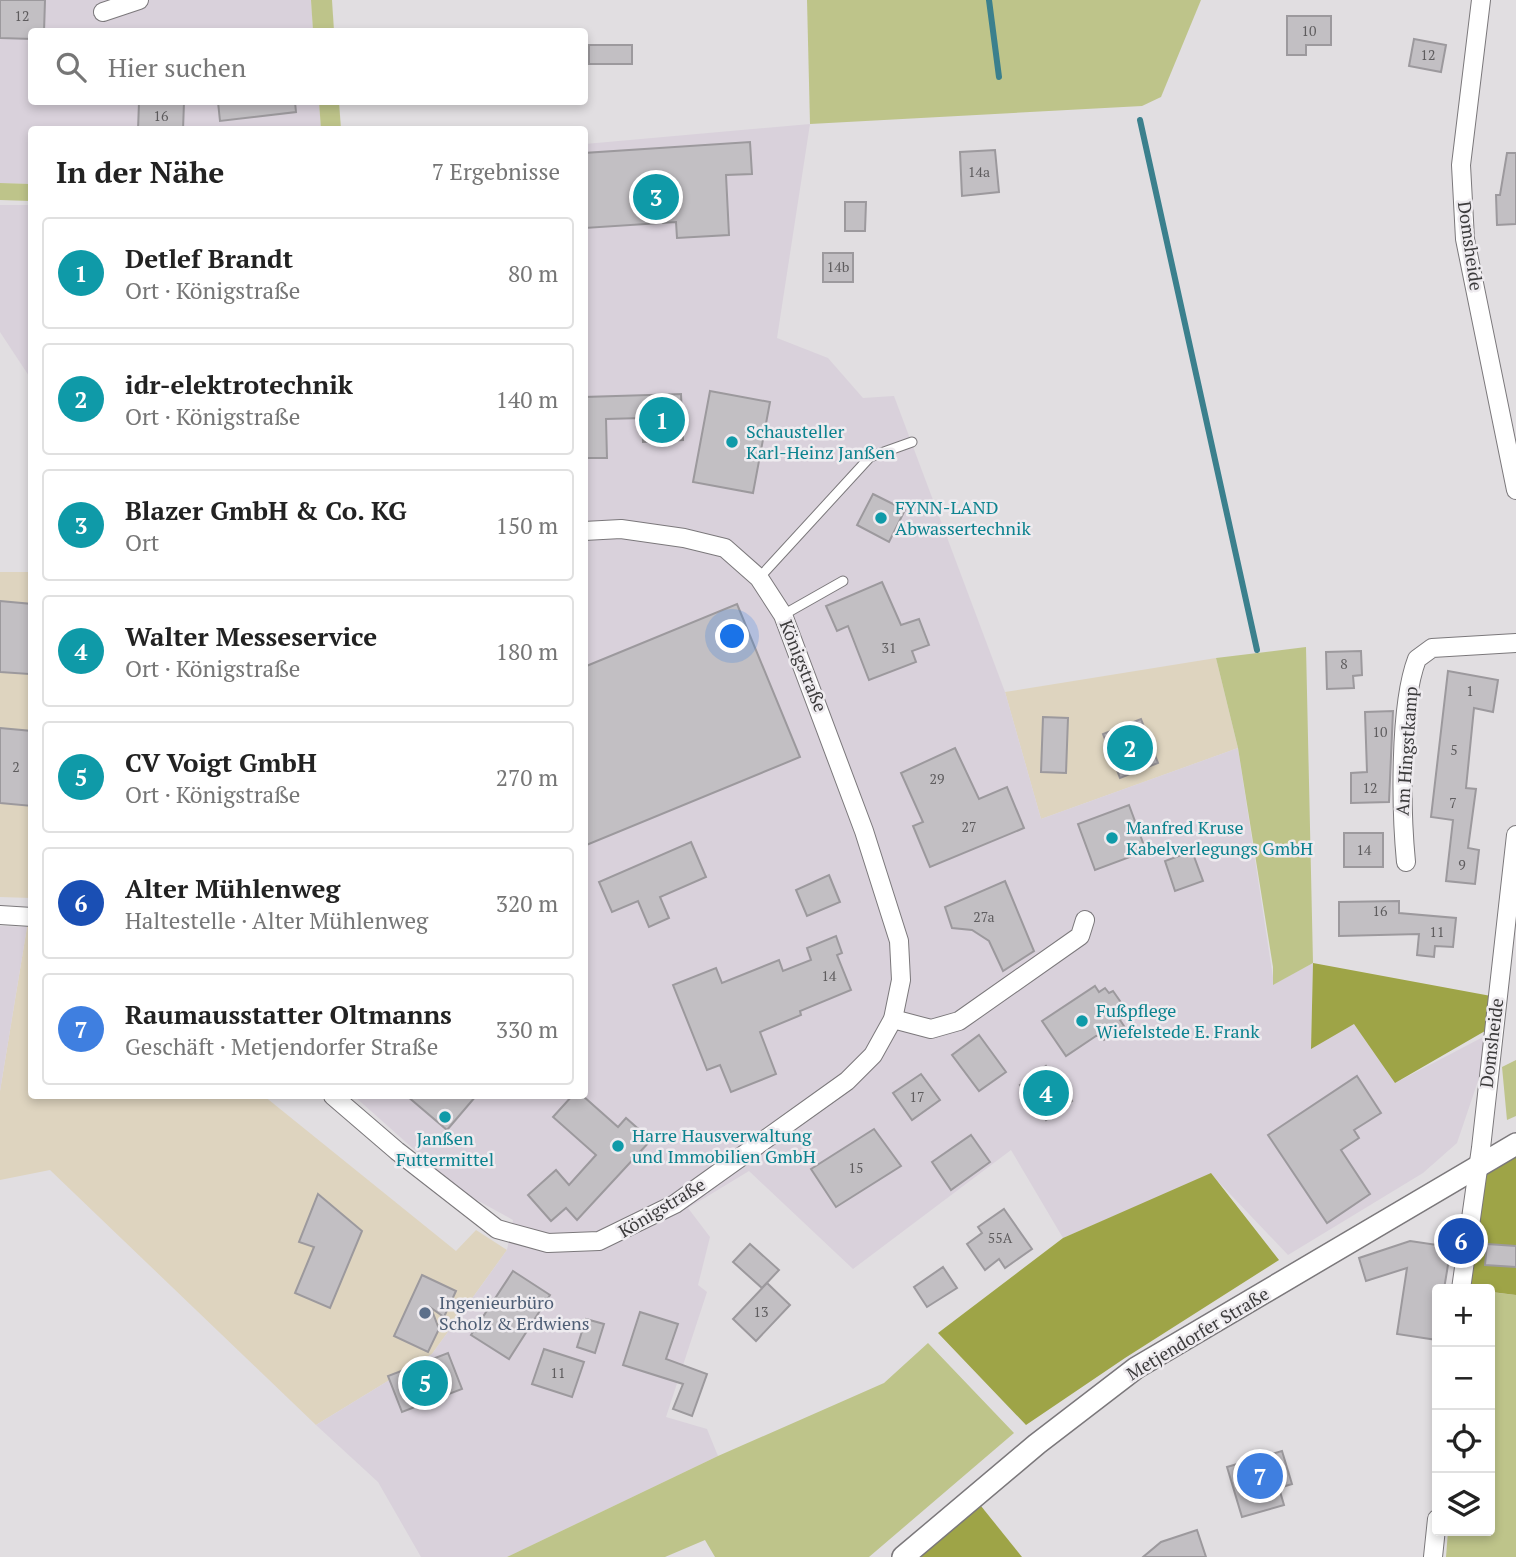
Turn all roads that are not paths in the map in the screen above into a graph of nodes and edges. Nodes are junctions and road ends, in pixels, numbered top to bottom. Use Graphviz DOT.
graph roads {
  1 [pos="139,0"];
  2 [pos="1481,0"];
  3 [pos="103,12"];
  4 [pos="1509,422"];
  5 [pos="912,442"];
  6 [pos="1516,490"];
  7 [pos="588,531"];
  8 [pos="759,578"];
  9 [pos="843,581"];
  10 [pos="783,615"];
  11 [pos="1516,643"];
  12 [pos="1516,835"];
  13 [pos="1406,862"];
  14 [pos="1512,905"];
  15 [pos="0,915"];
  16 [pos="28,917"];
  17 [pos="1085,920"];
  18 [pos="893,1019"];
  19 [pos="336,1099"];
  20 [pos="1516,1144"];
  21 [pos="1478,1166"];
  22 [pos="1462,1284"];
  23 [pos="1435,1536"];
  24 [pos="903,1557"];
  25 [pos="1433,1557"];
  1 -- 3 [label="street"];
  2 -- 4 [label="street, Domsheide"];
  4 -- 6 [label="street, Domsheide"];
  5 -- 8 [label="lane"];
  7 -- 8 [label="street, Königstraße"];
  8 -- 10 [label="street, Königstraße"];
  9 -- 10 [label="lane"];
  10 -- 18 [label="street, Königstraße"];
  11 -- 13 [label="street, Am Hingstkamp"];
  12 -- 14 [label="street, Domsheide"];
  14 -- 21 [label="street, Domsheide"];
  15 -- 16 [label="street"];
  17 -- 18 [label="street"];
  18 -- 19 [label="street, Königstraße"];
  20 -- 21 [label="street, Metjendorfer Straße"];
  21 -- 22 [label="street, Domsheide"];
  21 -- 24 [label="street, Metjendorfer Straße"];
  23 -- 25 [label="street"];
}
